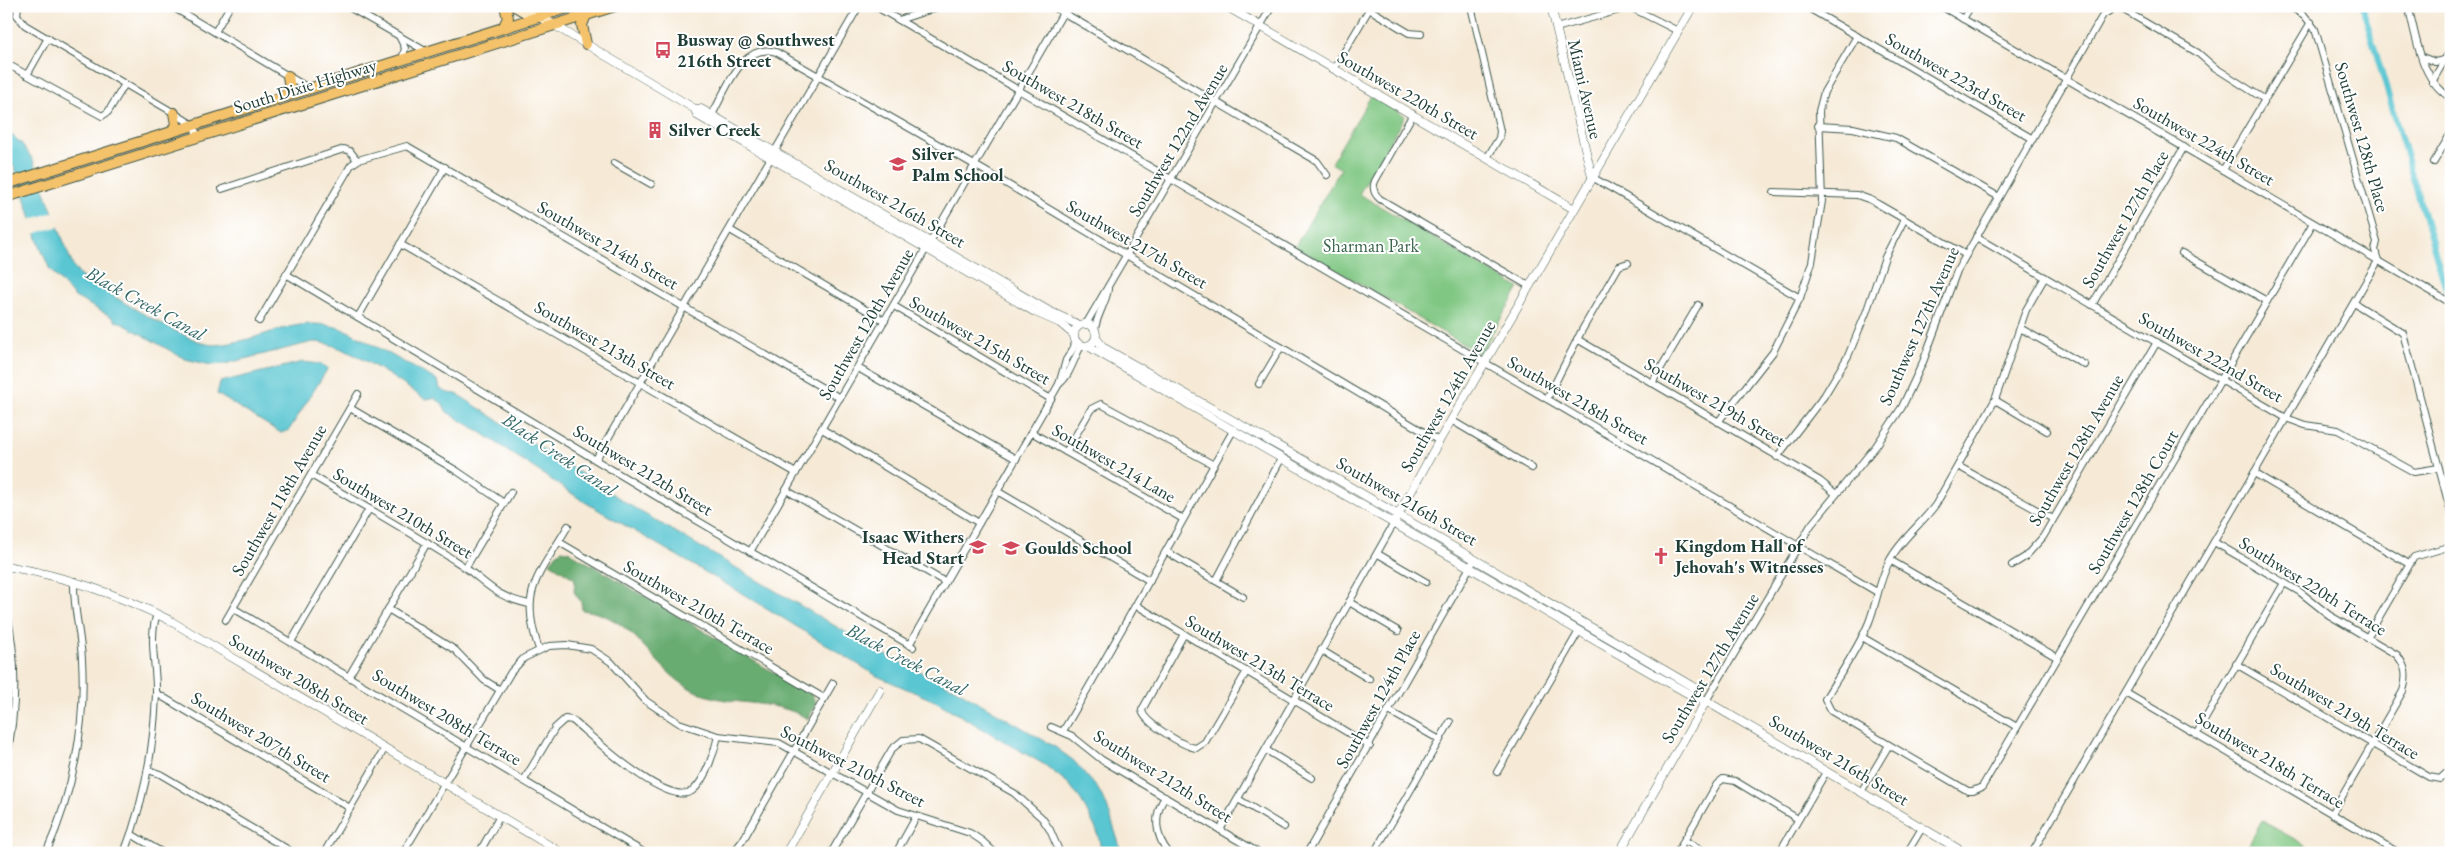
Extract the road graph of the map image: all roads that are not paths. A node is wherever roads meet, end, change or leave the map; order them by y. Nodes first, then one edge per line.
1 (18, 6) edge
2 (171, 6) edge
3 (230, 6) edge
4 (347, 6) edge
5 (505, 6) edge
6 (514, 6) edge
7 (528, 6) edge
8 (573, 6) edge
9 (614, 6) edge
10 (859, 6) edge
11 (875, 6) edge
12 (941, 6) edge
13 (1052, 6) edge
14 (1226, 6) edge
15 (1272, 6) edge
16 (1471, 6) edge
17 (1551, 6) edge
18 (1693, 6) edge
19 (1941, 6) edge
20 (1971, 6) edge
21 (2108, 6) edge
22 (2289, 6) edge
23 (2408, 6) edge
24 (1630, 7) edge
25 (1370, 8) edge
26 (1065, 9) edge
27 (1812, 10) dead end
28 (589, 11) edge
29 (2103, 15) junction
30 (540, 17) junction
31 (1964, 19) junction
32 (899, 20) junction
33 (2311, 22) junction
34 (554, 25) junction
35 (1261, 26) junction
36 (503, 28) junction
37 (1556, 28) junction
38 (1678, 31) junction
39 (215, 32) junction
40 (1421, 34) dead end
41 (397, 35) junction
42 (1857, 36) junction
43 (48, 38) junction
44 (586, 44) junction
45 (2451, 49) edge
46 (426, 52) junction
47 (2422, 57) junction
48 (402, 60) junction
49 (2444, 60) junction
50 (432, 63) junction
51 (7, 64) edge
52 (1334, 69) junction
53 (27, 75) junction
54 (288, 76) junction
55 (818, 77) junction
56 (2068, 79) junction
57 (2432, 82) junction
58 (125, 84) junction
59 (310, 88) junction
60 (1019, 89) junction
61 (285, 96) junction
62 (2451, 98) edge
63 (2264, 99) junction
64 (314, 100) junction
65 (1218, 102) junction
66 (695, 109) junction
67 (174, 113) junction
68 (1413, 114) junction
69 (712, 115) junction
70 (193, 125) junction
71 (1818, 126) junction
72 (172, 132) junction
73 (2451, 133) edge
74 (198, 137) junction
75 (2033, 139) junction
76 (2184, 147) junction
77 (774, 155) junction
78 (1487, 158) junction
79 (357, 160) junction
80 (2434, 162) dead end
81 (614, 163) dead end
82 (974, 166) junction
83 (446, 168) junction
84 (2223, 170) junction
85 (1326, 175) dead end
86 (1592, 177) junction
87 (1172, 179) junction
88 (8, 183) edge
89 (651, 184) dead end
90 (222, 189) dead end
91 (1774, 192) dead end
92 (1823, 194) junction
93 (10, 196) edge
94 (1999, 197) junction
95 (1574, 209) junction
96 (1904, 220) junction
97 (2313, 223) junction
98 (730, 230) junction
99 (1976, 237) junction
100 (400, 244) junction
101 (929, 245) junction
102 (2182, 253) dead end
103 (1966, 255) junction
104 (1127, 256) junction
105 (2378, 261) junction
106 (1628, 263) dead end
107 (286, 274) junction
108 (2045, 277) junction
109 (1529, 286) junction
110 (1108, 288) junction
111 (1800, 298) junction
112 (2267, 301) junction
113 (2354, 303) junction
114 (2451, 303) edge
115 (1698, 305) dead end
116 (2092, 305) junction
117 (894, 306) junction
118 (685, 307) junction
119 (358, 317) junction
120 (259, 321) dead end
121 (885, 321) junction
122 (1083, 324) junction
123 (2020, 328) junction
124 (1095, 334) junction
125 (1577, 339) junction
126 (1079, 342) junction
127 (2157, 342) junction
128 (1281, 346) junction
129 (1485, 362) junction
130 (2085, 365) dead end
131 (858, 368) junction
132 (2222, 380) junction
133 (640, 383) junction
134 (1652, 383) junction
135 (1259, 384) dead end
136 (358, 394) dead end
137 (840, 398) junction
138 (1051, 399) junction
139 (1547, 399) junction
140 (1995, 400) junction
141 (350, 408) junction
142 (2286, 418) junction
143 (1451, 420) junction
144 (1718, 422) junction
145 (822, 429) junction
146 (1234, 430) junction
147 (2047, 431) dead end
148 (1031, 432) junction
149 (1439, 441) junction
150 (1066, 452) junction
151 (1777, 457) junction
152 (1282, 458) junction
153 (596, 459) junction
154 (1016, 459) junction
155 (1305, 461) junction
156 (1214, 465) junction
157 (1958, 466) junction
158 (1532, 468) dead end
159 (2439, 468) junction
160 (796, 473) junction
161 (2254, 473) junction
162 (312, 475) junction
163 (786, 490) junction
164 (997, 491) junction
165 (511, 492) dead end
166 (1836, 494) junction
167 (504, 503) junction
168 (369, 509) junction
169 (2451, 513) edge
170 (1183, 519) junction
171 (1396, 519) junction
172 (2053, 519) junction
173 (979, 523) junction
174 (568, 526) dead end
175 (559, 542) junction
176 (2214, 542) junction
177 (427, 543) junction
178 (1799, 546) junction
179 (2451, 546) edge
180 (750, 552) junction
181 (1167, 552) junction
182 (1378, 554) junction
183 (1474, 560) junction
184 (1890, 560) junction
185 (2409, 564) junction
186 (2012, 565) dead end
187 (6, 566) edge
188 (1470, 567) junction
189 (466, 568) junction
190 (74, 581) junction
191 (1150, 581) junction
192 (1216, 581) junction
193 (945, 582) junction
194 (1426, 582) dead end
195 (2284, 583) junction
196 (1877, 592) junction
197 (1243, 597) dead end
198 (1349, 602) junction
199 (529, 604) junction
200 (1136, 605) junction
201 (6, 608) edge
202 (233, 608) junction
203 (388, 609) junction
204 (157, 614) junction
205 (226, 620) dead end
206 (1398, 631) dead end
207 (1579, 631) junction
208 (1184, 634) junction
209 (1862, 636) junction
210 (2367, 638) junction
211 (291, 642) junction
212 (539, 649) junction
213 (1321, 650) junction
214 (2058, 658) junction
215 (2236, 664) junction
216 (1247, 671) junction
217 (349, 676) junction
218 (1369, 679) dead end
219 (833, 683) dead end
220 (500, 690) junction
221 (880, 690) dead end
222 (156, 693) junction
223 (2126, 693) junction
224 (1698, 696) junction
225 (824, 698) junction
226 (1294, 701) junction
227 (1706, 701) junction
228 (1390, 711) junction
229 (1450, 722) dead end
230 (1052, 727) dead end
231 (2017, 728) junction
232 (1063, 731) junction
233 (2197, 733) junction
234 (718, 736) junction
235 (1440, 740) junction
236 (2372, 744) junction
237 (1889, 745) junction
238 (466, 746) junction
239 (1370, 746) junction
240 (385, 748) junction
241 (794, 750) junction
242 (1266, 750) junction
243 (6, 760) edge
244 (2451, 769) edge
245 (148, 770) junction
246 (1497, 772) dead end
247 (1826, 772) junction
248 (832, 773) junction
249 (1312, 778) dead end
250 (524, 780) junction
251 (444, 783) junction
252 (866, 792) junction
253 (1861, 792) junction
254 (1165, 797) junction
255 (1238, 799) junction
256 (350, 808) junction
257 (2332, 814) junction
258 (500, 816) junction
259 (916, 817) junction
260 (1798, 819) junction
261 (1284, 826) dead end
262 (1922, 828) junction
263 (1220, 830) junction
264 (131, 834) junction
265 (1684, 840) junction
266 (557, 852) edge
267 (46, 853) edge
268 (124, 853) edge
269 (163, 853) edge
270 (294, 853) edge
271 (324, 853) edge
272 (403, 853) edge
273 (479, 853) edge
274 (646, 853) edge
275 (733, 853) edge
276 (786, 853) edge
277 (831, 853) edge
278 (896, 853) edge
279 (995, 853) edge
280 (1060, 853) edge
281 (1169, 853) edge
282 (1259, 853) edge
283 (1307, 853) edge
284 (1374, 853) edge
285 (1619, 853) edge
286 (1677, 853) edge
287 (1706, 853) edge
288 (1778, 853) edge
289 (1907, 853) edge
290 (1964, 853) edge
291 (2032, 853) edge
292 (2399, 853) edge

1 - 43 street
2 - 39 street
3 - 39 street
4 - 41 street
5 - 36 highway
6 - 30 main road, Southwest 216th Street
7 - 30 main road, Southwest 216th Street
8 - 30 highway, South Dixie Highway
9 - 28 highway, South Dixie Highway
10 - 55 street
11 - 32 street, Southwest 218th Street
12 - 32 street
13 - 26 street
14 - 35 street, Southwest 220th Street
15 - 35 street, Southwest 122nd Avenue
16 - 78 street
17 - 37 street, Miami Avenue
18 - 38 street, Southwest 124th Avenue
19 - 31 street, Southwest 224th Street
20 - 31 street
21 - 29 street, Southwest 127th Avenue
22 - 33 street
23 - 47 street
24 - 37 street
24 - 38 street
25 - 40 street
25 - 52 street
26 - 60 street, Southwest 120th Avenue
26 - 65 street
27 - 42 street, Southwest 223rd Street
28 - 34 highway, South Dixie Highway
28 - 44 highway
29 - 56 street, Southwest 127th Avenue
29 - 63 street
30 - 34 main road, Southwest 216th Street
30 - 36 highway, South Dixie Highway
30 - 50 highway
31 - 56 street, Southwest 224th Street
32 - 60 street, Southwest 218th Street
33 - 63 street
33 - 105 street, Southwest 128th Place
34 - 44 street, Southwest 216th Street
34 - 50 highway, South Dixie Highway
35 - 52 street, Southwest 220th Street
35 - 65 street, Southwest 122nd Avenue
36 - 46 highway, South Dixie Highway
37 - 86 street, Miami Avenue
38 - 86 street, Southwest 124th Avenue
39 - 54 street
41 - 46 street
41 - 48 street
42 - 71 street
42 - 75 street, Southwest 223rd Street
43 - 53 street
43 - 58 street
44 - 66 street, Southwest 216th Street
45 - 49 street
46 - 48 highway, South Dixie Highway
47 - 49 street
47 - 57 street
48 - 59 highway, South Dixie Highway
49 - 57 street
50 - 64 highway, South Dixie Highway
51 - 53 street
52 - 68 street, Southwest 220th Street
53 - 58 street
54 - 59 street
54 - 61 highway
55 - 69 street, Southwest 217th Street
55 - 77 street
55 - 82 street, Southwest 217th Street
56 - 75 street, Southwest 127th Avenue
56 - 76 street, Southwest 224th Street
57 - 62 street
58 - 67 street
59 - 61 highway, South Dixie Highway
59 - 64 highway
60 - 82 street, Southwest 120th Avenue
60 - 87 street, Southwest 218th Street
61 - 70 highway, South Dixie Highway
63 - 84 street
64 - 74 highway, South Dixie Highway
65 - 85 street
65 - 87 street, Southwest 122nd Avenue
66 - 69 street, Southwest 216th Street
66 - 77 street, Southwest 216th Street
67 - 70 street
67 - 72 highway
68 - 78 street, Southwest 220th Street
68 - 109 street
69 - 77 street, Southwest 216th Street
70 - 72 highway
70 - 74 street
71 - 92 street
71 - 94 street
72 - 88 highway
73 - 80 street
74 - 93 highway, South Dixie Highway
75 - 94 street, Southwest 127th Avenue
76 - 84 street, Southwest 224th Street
76 - 116 street, Southwest 127th Place
77 - 98 street
77 - 101 street, Southwest 216th Street
78 - 95 street, Southwest 220th Street
79 - 83 street, Southwest 214th Street
79 - 90 street
79 - 107 street
81 - 89 street
82 - 101 street, Southwest 120th Avenue
82 - 104 street, Southwest 217th Street
83 - 100 street
83 - 118 street, Southwest 214th Street
84 - 97 street, Southwest 224th Street
86 - 95 street, Southwest 124th Avenue
86 - 111 street
87 - 104 street, Southwest 122nd Avenue
87 - 129 street, Southwest 218th Street
91 - 92 street
92 - 96 street
92 - 111 street
94 - 99 street, Southwest 127th Avenue
95 - 109 street, Southwest 124th Avenue
96 - 103 street
96 - 151 street
97 - 105 street, Southwest 224th Street
97 - 112 street, Southwest 128th Court
98 - 118 street
98 - 121 street, Southwest 215th Street
99 - 103 street, Southwest 127th Avenue
99 - 108 street, Southwest 222nd Street
100 - 119 street
100 - 133 street, Southwest 213th Street
101 - 117 street, Southwest 120th Avenue
101 - 122 street, Southwest 216th Street
101 - 126 street, Southwest 216th Street
102 - 112 street
103 - 166 street, Southwest 127th Avenue
104 - 110 street, Southwest 122nd Avenue
104 - 128 street, Southwest 217th Street
105 - 113 street
105 - 114 street, Southwest 224th Street
106 - 125 street
107 - 119 street, Southwest 212th Street
107 - 120 street
108 - 116 street, Southwest 222nd Street
108 - 123 street
109 - 129 street, Southwest 124th Avenue
110 - 122 street, Southwest 122nd Avenue
110 - 124 street, Southwest 122nd Avenue
111 - 144 street
112 - 132 street, Southwest 128th Court
113 - 142 street
113 - 159 street
115 - 134 street
116 - 127 street, Southwest 222nd Street
117 - 121 street, Southwest 120th Avenue
117 - 138 street, Southwest 215th Street
118 - 133 street
118 - 137 street, Southwest 214th Street
119 - 153 street, Southwest 212th Street
121 - 131 street, Southwest 120th Avenue
122 - 124 street, Southwest 216th Street
122 - 126 street
123 - 130 street
123 - 140 street
124 - 126 street
124 - 155 street, Southwest 216th Street
125 - 134 street, Southwest 219th Street
125 - 139 street
126 - 138 street
126 - 146 street, Southwest 216th Street
127 - 132 street, Southwest 222nd Street
127 - 172 street, Southwest 128th Avenue
128 - 135 street
128 - 149 street, Southwest 217th Street
129 - 139 street, Southwest 218th Street
129 - 143 street, Southwest 124th Avenue
131 - 137 street, Southwest 120th Avenue
131 - 154 street
132 - 142 street, Southwest 222nd Street
132 - 214 street, Southwest 128th Court
133 - 153 street
133 - 160 street, Southwest 213th Street
134 - 144 street, Southwest 219th Street
136 - 141 street, Southwest 118th Avenue
137 - 145 street, Southwest 120th Avenue
138 - 148 street
139 - 178 street, Southwest 218th Street
140 - 147 street
140 - 157 street
141 - 162 street, Southwest 118th Avenue
141 - 167 street
142 - 159 street, Southwest 222nd Street
142 - 161 street
143 - 149 street, Southwest 124th Avenue
143 - 158 street
144 - 151 street, Southwest 219th Street
145 - 160 street, Southwest 120th Avenue
145 - 173 street
146 - 152 street, Southwest 216th Street
146 - 155 street
146 - 156 street
148 - 150 street, Southwest 214 Lane
148 - 154 street
149 - 171 street, Southwest 124th Avenue
150 - 156 street
150 - 170 street, Southwest 214 Lane
151 - 166 street, Southwest 219th Street
152 - 171 street, Southwest 216th Street
152 - 192 street
153 - 180 street, Southwest 212th Street
154 - 164 street
155 - 171 street, Southwest 216th Street
156 - 170 street
157 - 172 street
157 - 184 street
159 - 169 street
160 - 163 street, Southwest 120th Avenue
161 - 176 street
161 - 185 street
162 - 168 street, Southwest 210th Street
162 - 202 street, Southwest 118th Avenue
163 - 180 street, Southwest 120th Avenue
163 - 193 street
164 - 173 street
164 - 191 street
165 - 167 street
166 - 178 street, Southwest 127th Avenue
167 - 189 street
168 - 177 street, Southwest 210th Street
168 - 211 street
170 - 181 street
171 - 182 street, Southwest 124th Avenue
171 - 183 street, Southwest 216th Street
171 - 188 street, Southwest 216th Street
172 - 186 street, Southwest 128th Avenue
173 - 193 street
174 - 175 street
175 - 199 street
175 - 225 street, Southwest 210th Terrace
176 - 195 street, Southwest 220th Terrace
176 - 223 street
177 - 189 street, Southwest 210th Street
177 - 203 street
178 - 196 street, Southwest 218th Street
178 - 227 street, Southwest 127th Avenue
179 - 185 street
180 - 193 street, Southwest 212th Street
181 - 191 street
181 - 192 street
182 - 194 street
182 - 198 street, Southwest 124th Avenue
183 - 188 street, Southwest 124th Place
183 - 224 street, Southwest 216th Street
184 - 196 street
184 - 214 street
185 - 210 street
187 - 190 street, Southwest 208th Street
188 - 207 street, Southwest 216th Street
188 - 228 street, Southwest 124th Place
189 - 199 street, Southwest 210th Street
190 - 204 street, Southwest 208th Street
190 - 267 street
191 - 200 street
192 - 197 street
195 - 210 street, Southwest 220th Terrace
195 - 215 street
196 - 209 street
198 - 206 street
198 - 213 street, Southwest 124th Avenue
199 - 212 street
200 - 208 street, Southwest 213th Terrace
200 - 232 street
201 - 243 street
202 - 205 street, Southwest 118th Avenue
202 - 211 street, Southwest 208th Terrace
203 - 217 street
203 - 220 street
204 - 222 street
204 - 240 street, Southwest 208th Street
207 - 224 street, Southwest 216th Street
207 - 246 street
208 - 216 street, Southwest 213th Terrace
208 - 216 street
209 - 231 street
209 - 237 street
210 - 236 street, Southwest 220th Terrace
211 - 217 street, Southwest 208th Terrace
212 - 220 street
212 - 234 street, Southwest 210th Street
213 - 218 street
213 - 226 street, Southwest 124th Avenue
214 - 231 street, Southwest 128th Court
215 - 233 street
215 - 236 street, Southwest 219th Terrace
216 - 226 street, Southwest 213th Terrace
217 - 238 street, Southwest 208th Terrace
219 - 225 street
220 - 238 street
221 - 248 street
222 - 245 street
222 - 256 street, Southwest 207th Street
223 - 233 street, Southwest 218th Terrace
223 - 291 street
224 - 227 street, Southwest 216th Street
225 - 241 street
226 - 239 street, Southwest 213th Terrace
226 - 242 street, Southwest 124th Avenue
227 - 247 street, Southwest 216th Street
227 - 285 street, Southwest 127th Avenue
228 - 235 street
228 - 239 street, Southwest 124th Place
229 - 235 street
230 - 232 street, Southwest 212th Street
231 - 237 street, Southwest 128th Court
232 - 254 street, Southwest 212th Street
233 - 257 street, Southwest 218th Terrace
234 - 241 street, Southwest 210th Street
234 - 250 street
235 - 284 street
236 - 244 street, Southwest 219th Terrace
236 - 257 street
237 - 253 street
238 - 250 street, Southwest 208th Terrace
238 - 251 street
239 - 283 street, Southwest 124th Place
240 - 251 street, Southwest 208th Street
240 - 256 street
241 - 248 street, Southwest 210th Street
241 - 275 street
242 - 249 street
242 - 255 street, Southwest 124th Avenue
245 - 264 street
245 - 270 street
247 - 253 street, Southwest 216th Street
247 - 260 street
248 - 252 street, Southwest 210th Street
248 - 276 street
250 - 274 street, Southwest 208th Terrace
251 - 258 street, Southwest 208th Street
251 - 272 street
252 - 259 street, Southwest 210th Street
252 - 277 street
252 - 280 street
253 - 262 street, Southwest 216th Street
254 - 263 street, Southwest 212th Street
254 - 281 street
255 - 261 street
255 - 263 street, Southwest 124th Avenue
256 - 271 street
257 - 292 street, Southwest 218th Terrace
258 - 266 street, Southwest 208th Street
258 - 273 street
259 - 278 street
259 - 279 street, Southwest 210th Street
260 - 265 street
260 - 288 street
262 - 289 street
262 - 290 street, Southwest 216th Street
263 - 282 street, Southwest 212th Street
264 - 268 street
264 - 269 street
265 - 286 street
265 - 287 street

